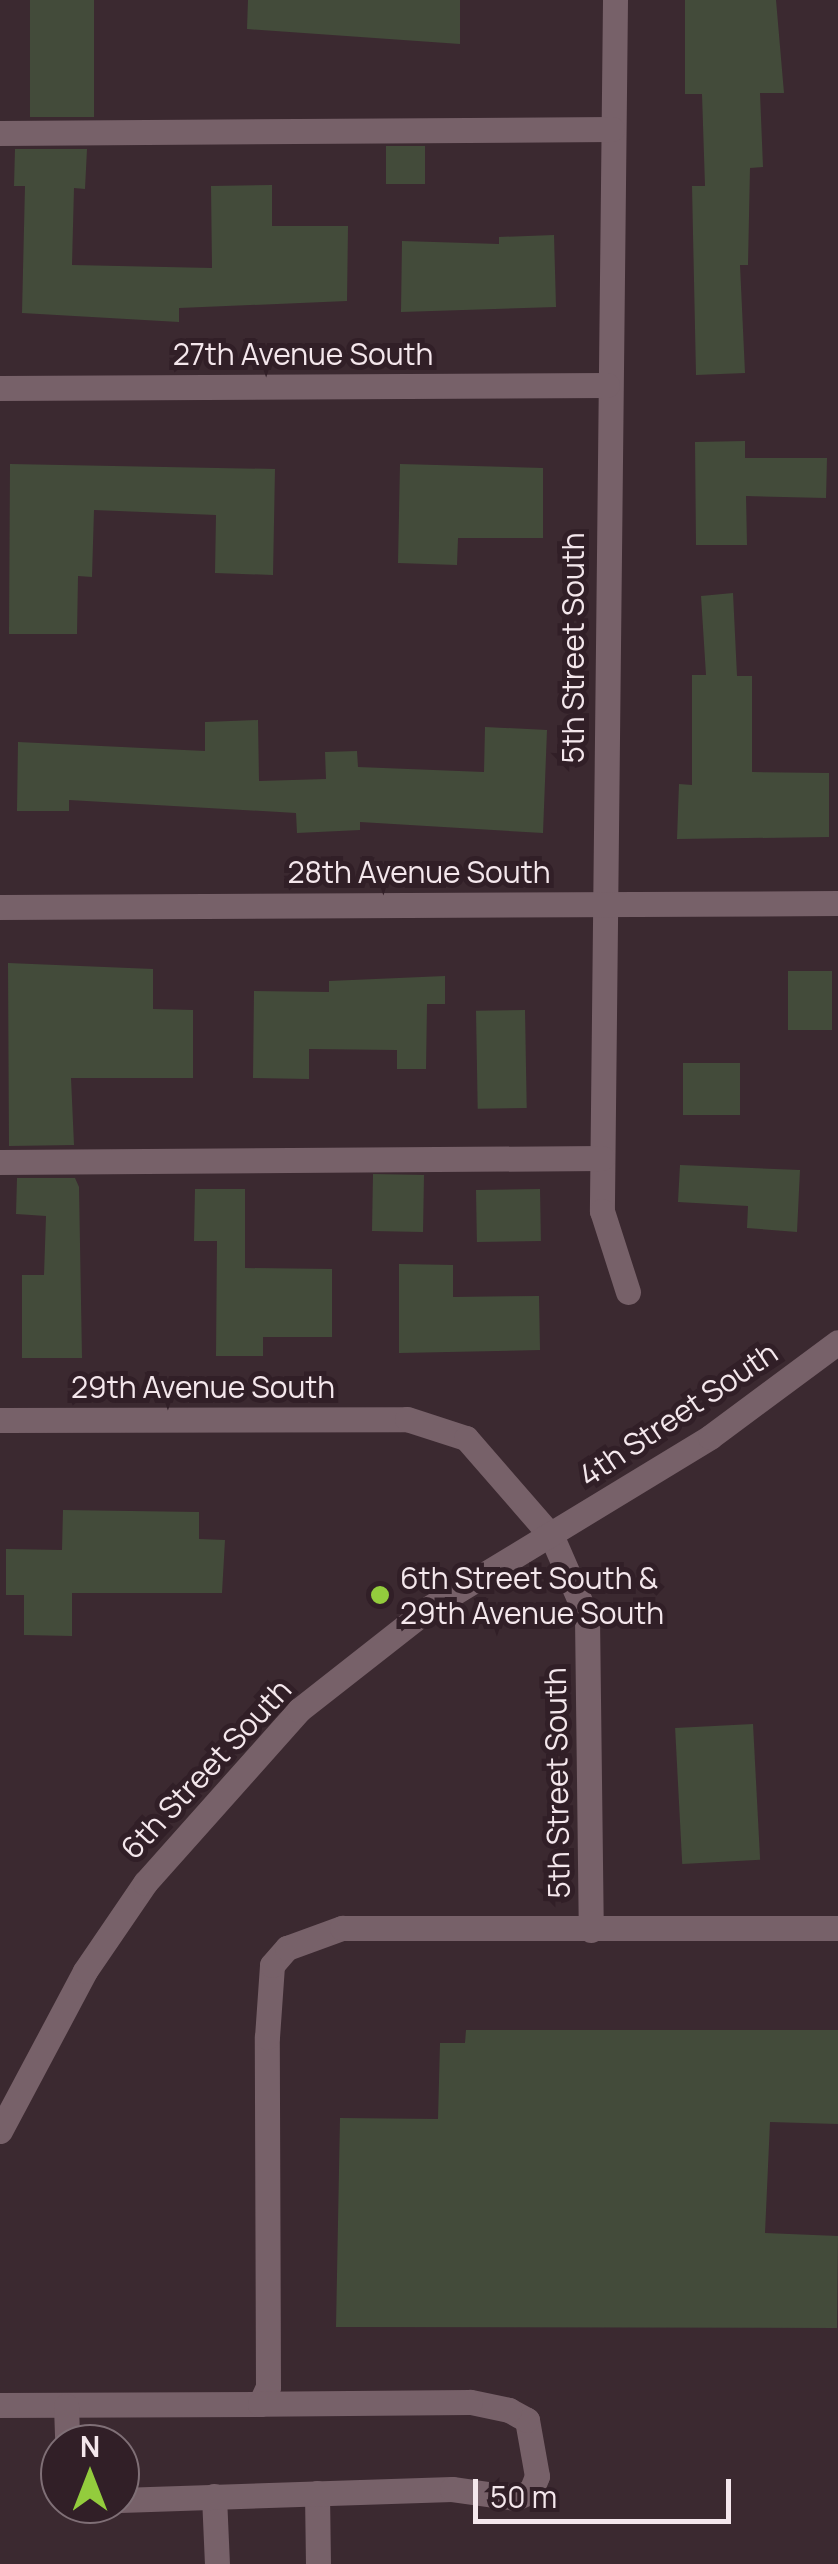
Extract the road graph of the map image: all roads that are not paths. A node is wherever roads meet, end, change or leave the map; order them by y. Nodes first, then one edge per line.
1 (615, 0) edge
2 (612, 129) junction
3 (0, 133) edge
4 (607, 386) junction
5 (0, 388) edge
6 (604, 903) junction
7 (838, 903) edge
8 (0, 907) edge
9 (602, 1158) junction
10 (0, 1162) edge
11 (628, 1292) dead end
12 (838, 1342) edge
13 (0, 1420) edge
14 (407, 1420) joint
15 (552, 1537) junction
16 (838, 1928) edge
17 (591, 1930) junction
18 (10, 2075) edge
19 (0, 2132) edge
20 (260, 2404) junction
21 (0, 2405) edge
22 (66, 2406) junction
23 (66, 2424) edge
24 (317, 2493) junction
25 (214, 2496) junction
26 (140, 2499) edge
27 (217, 2564) edge
28 (318, 2564) edge

1 - 2 street, 5th Street South
2 - 3 street
2 - 4 street, 5th Street South
4 - 5 street, 27th Avenue South
4 - 6 street, 5th Street South
6 - 7 street, 28th Avenue South
6 - 8 street, 28th Avenue South
6 - 9 street, 5th Street South
9 - 10 street
9 - 11 street, 5th Street South
12 - 15 street, 4th Street South
13 - 14 street, 29th Avenue South
14 - 15 street, 5th Street South
15 - 17 street, 5th Street South
15 - 18 street, 6th Street South
16 - 17 street
17 - 20 street
18 - 19 street, 6th Street South
20 - 22 street
20 - 24 street
21 - 22 street
22 - 23 street
24 - 25 street
24 - 28 street
25 - 26 street
25 - 27 street

